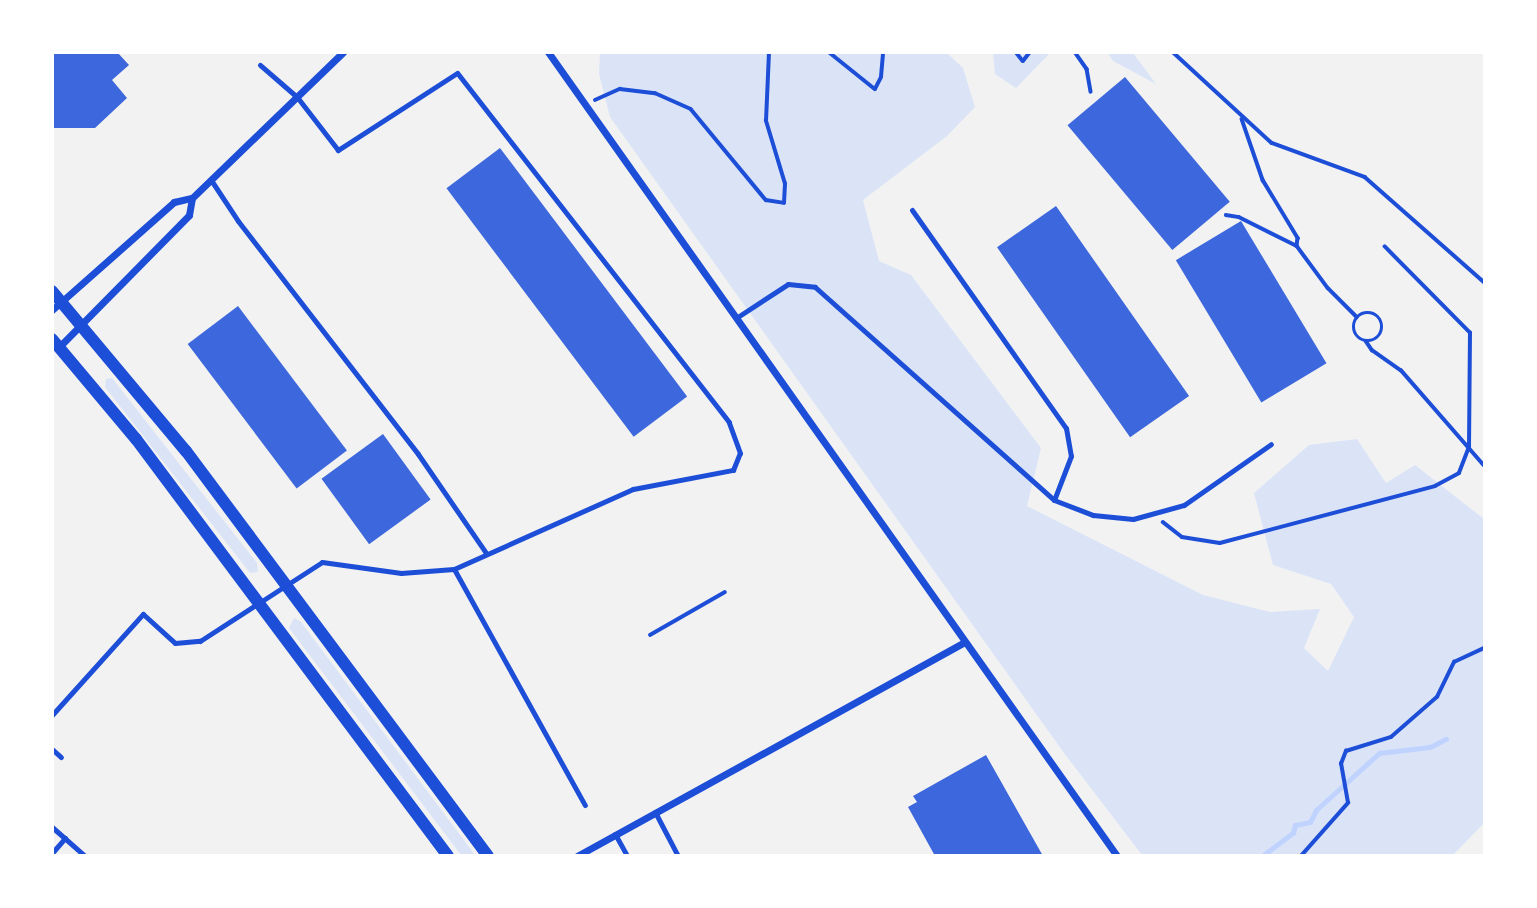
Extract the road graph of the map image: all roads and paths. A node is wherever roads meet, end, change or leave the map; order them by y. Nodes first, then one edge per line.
1 (343, 52) edge
2 (548, 52) edge
3 (769, 52) edge
4 (829, 52) edge
5 (883, 52) edge
6 (1016, 52) edge
7 (1030, 52) edge
8 (1075, 52) edge
9 (1172, 52) edge
10 (260, 65) dead end
11 (1091, 92) dead end
12 (297, 97) junction
13 (583, 105) junction
14 (1242, 117) junction
15 (211, 180) junction
16 (192, 198) junction
17 (912, 209) dead end
18 (1226, 215) dead end
19 (1297, 246) junction
20 (1385, 247) dead end
21 (1485, 282) edge
22 (52, 291) edge
23 (57, 306) edge
24 (1357, 317) junction
25 (736, 318) junction
26 (83, 327) junction
27 (1366, 341) junction
28 (55, 347) edge
29 (1270, 444) dead end
30 (1469, 447) junction
31 (1485, 466) edge
32 (1054, 500) junction
33 (1156, 515) junction
34 (486, 553) junction
35 (454, 569) junction
36 (288, 587) junction
37 (725, 592) dead end
38 (261, 605) junction
39 (650, 635) dead end
40 (964, 642) junction
41 (1485, 648) edge
42 (52, 715) edge
43 (52, 749) edge
44 (61, 757) dead end
45 (585, 805) dead end
46 (655, 812) junction
47 (52, 827) edge
48 (615, 834) junction
49 (65, 838) junction
50 (52, 853) edge
51 (85, 856) edge
52 (448, 856) edge
53 (488, 856) edge
54 (577, 856) edge
55 (627, 856) edge
56 (678, 856) edge
57 (1117, 856) edge
58 (1301, 856) edge

1 - 12 street
2 - 13 street
3 - 13 path
4 - 5 path
6 - 7 path
8 - 11 path
9 - 14 path
10 - 12 lane
12 - 15 street
12 - 34 lane
13 - 25 street
14 - 19 path
14 - 21 path
15 - 16 street
15 - 34 lane
16 - 23 street
16 - 26 street
17 - 32 lane
18 - 19 path
19 - 24 path
20 - 30 path
22 - 23 street
23 - 26 street
24 - 27 path
24 - 27 path
25 - 32 lane
25 - 40 street
26 - 28 street
26 - 36 street
27 - 30 path
28 - 38 street
29 - 33 lane
30 - 31 path
30 - 33 path
32 - 33 lane
34 - 35 lane
35 - 36 lane
35 - 45 lane
36 - 38 lane
36 - 53 street
37 - 39 path
38 - 42 lane
38 - 52 street
40 - 46 street
40 - 57 street
41 - 58 path
43 - 44 lane
46 - 48 street
46 - 56 lane
47 - 49 lane
48 - 54 street
48 - 55 lane
49 - 50 lane
49 - 51 lane

